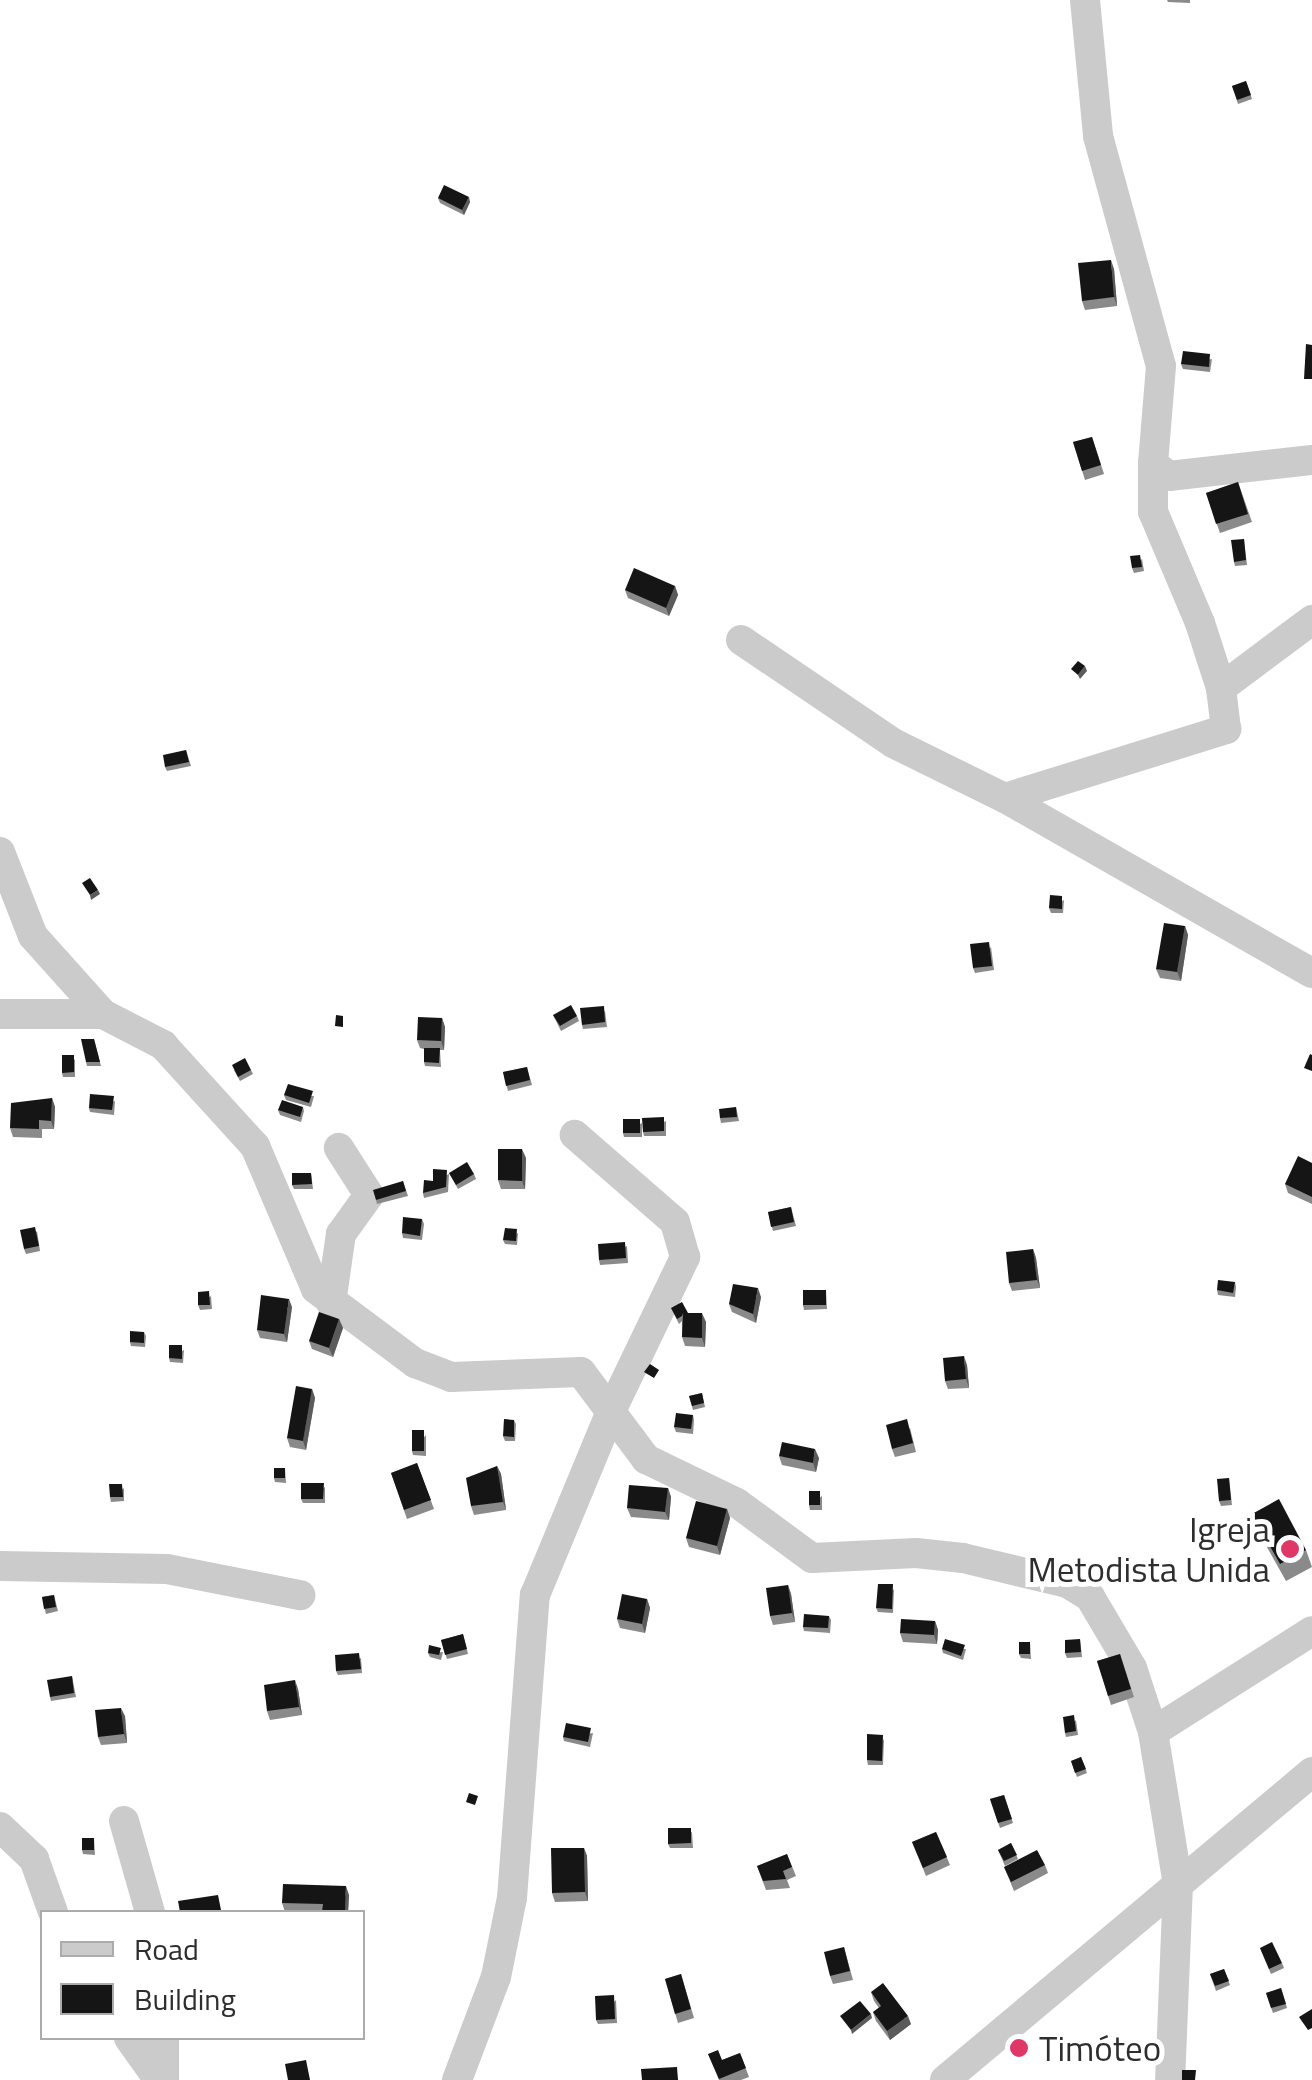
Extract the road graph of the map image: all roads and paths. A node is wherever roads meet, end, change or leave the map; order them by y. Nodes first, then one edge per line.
1 (1085, 0) edge
2 (1312, 460) edge
3 (1153, 464) junction
4 (1312, 620) edge
5 (741, 640) dead end
6 (1221, 688) junction
7 (1005, 798) junction
8 (0, 852) edge
9 (1312, 973) edge
10 (0, 1014) edge
11 (103, 1014) junction
12 (575, 1135) dead end
13 (340, 1148) dead end
14 (331, 1303) junction
15 (612, 1409) junction
16 (0, 1566) edge
17 (300, 1595) dead end
18 (1312, 1630) edge
19 (1153, 1732) junction
20 (1312, 1772) edge
21 (124, 1820) dead end
22 (0, 1827) edge
23 (1178, 1884) junction
24 (52, 1910) edge
25 (149, 1910) edge
26 (131, 2040) edge
27 (164, 2040) edge
28 (162, 2080) edge
29 (457, 2080) edge
30 (944, 2080) edge
31 (1170, 2080) edge

1 - 3 street
2 - 3 street
3 - 6 street
4 - 6 street
5 - 7 street
6 - 7 street
7 - 9 street
8 - 11 street
10 - 11 street
11 - 14 street
12 - 15 street
13 - 14 street
14 - 15 street
15 - 19 street
15 - 29 street
16 - 17 street
18 - 19 street
19 - 23 street
20 - 23 street
21 - 25 street
22 - 24 street
23 - 30 street
23 - 31 street
26 - 28 street
27 - 28 street

